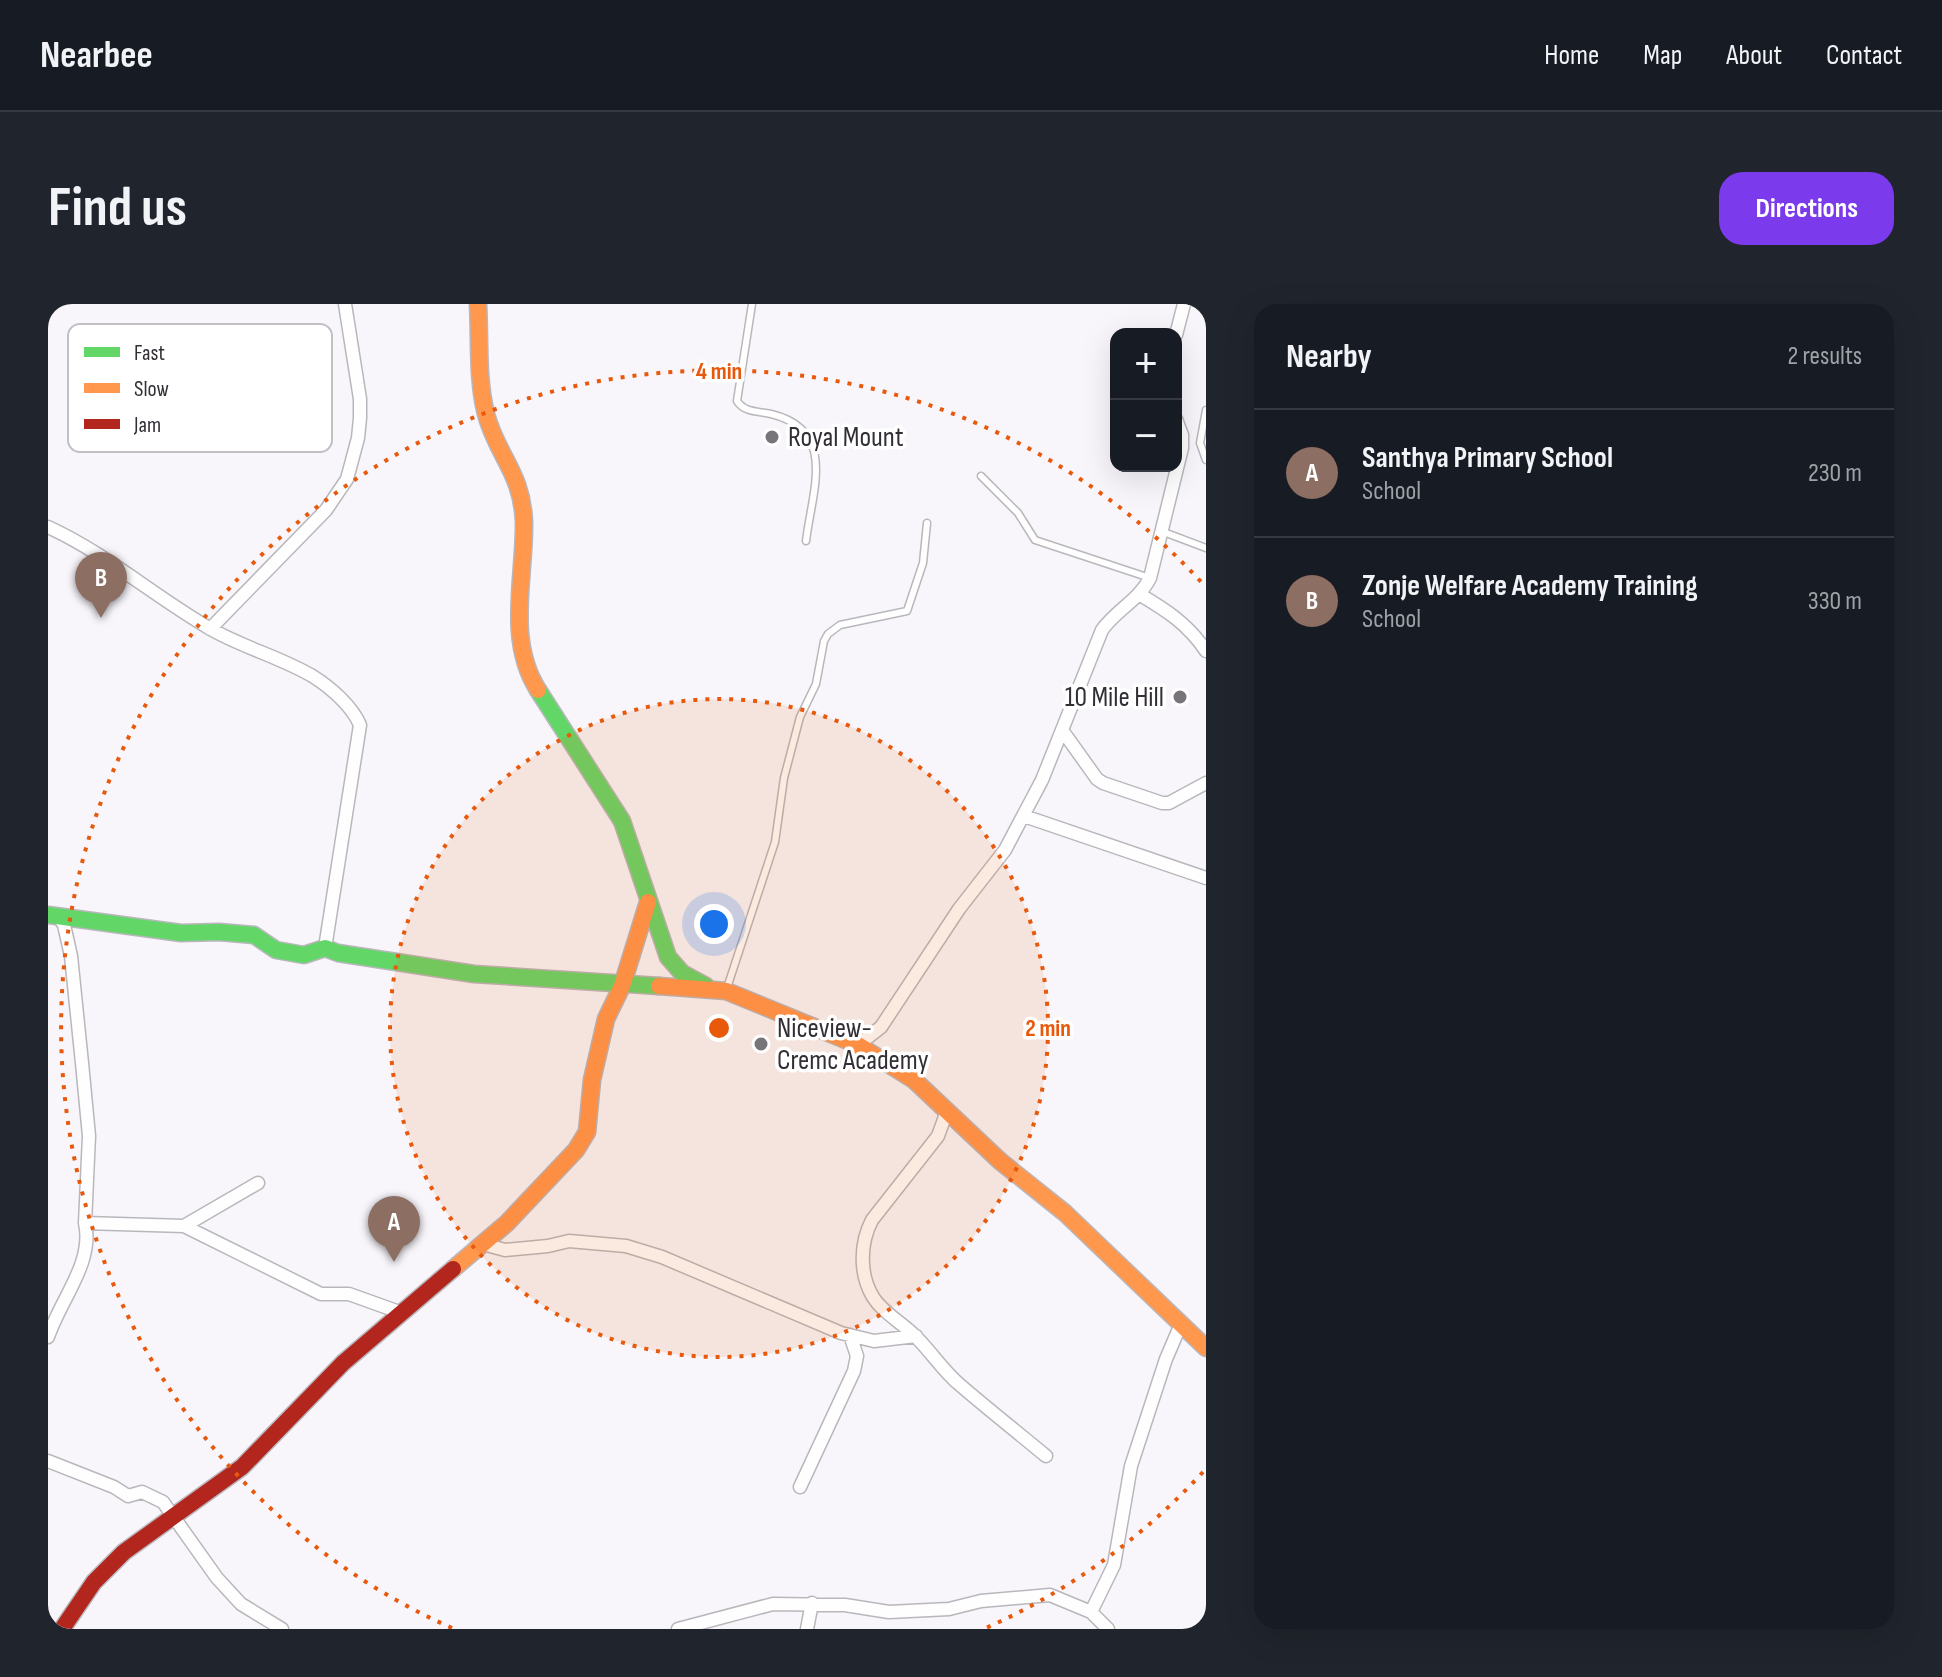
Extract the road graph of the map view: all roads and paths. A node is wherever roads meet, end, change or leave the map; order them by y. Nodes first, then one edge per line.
1 (345, 304) edge
2 (478, 304) edge
3 (752, 304) edge
4 (1184, 304) edge
5 (1178, 328) edge
6 (1206, 410) edge
7 (1206, 460) edge
8 (1176, 472) edge
9 (981, 476) dead end
10 (927, 523) dead end
11 (48, 527) edge
12 (1161, 531) junction
13 (806, 541) dead end
14 (1206, 548) edge
15 (1150, 578) junction
16 (1139, 594) junction
17 (210, 629) junction
18 (1206, 651) edge
19 (1062, 730) junction
20 (1206, 783) edge
21 (1024, 816) junction
22 (1206, 878) edge
23 (648, 902) junction
24 (53, 916) edge
25 (325, 948) junction
26 (622, 986) junction
27 (718, 990) junction
28 (858, 1045) junction
29 (947, 1111) junction
30 (258, 1183) dead end
31 (85, 1223) junction
32 (184, 1226) junction
33 (483, 1244) junction
34 (402, 1313) junction
35 (1181, 1324) junction
36 (850, 1335) junction
37 (916, 1336) junction
38 (48, 1337) edge
39 (1206, 1348) edge
40 (1046, 1456) dead end
41 (48, 1461) edge
42 (800, 1487) dead end
43 (171, 1516) junction
44 (812, 1603) junction
45 (1091, 1612) junction
46 (62, 1629) edge
47 (282, 1629) edge
48 (678, 1629) edge
49 (807, 1629) edge
50 (1108, 1629) edge

1 - 17 street
2 - 23 street
3 - 13 lane
4 - 5 street
6 - 7 lane
8 - 12 street
9 - 15 lane
10 - 27 lane
11 - 17 street
12 - 14 lane
12 - 15 street
15 - 16 street
16 - 18 street
16 - 19 street
17 - 25 street
19 - 20 street
19 - 21 street
21 - 22 street
21 - 28 street
23 - 26 street
23 - 27 street
24 - 25 street
24 - 31 street
25 - 26 street
26 - 27 street
26 - 33 street
27 - 28 street
28 - 29 street
29 - 35 street
29 - 37 street
30 - 32 street
31 - 32 street
31 - 38 street
32 - 34 street
33 - 34 street
33 - 36 street
34 - 43 street
35 - 39 street
35 - 45 street
36 - 37 street
36 - 42 street
37 - 40 street
41 - 43 street
43 - 46 street
43 - 47 street
44 - 45 street
44 - 48 street
44 - 49 street
45 - 50 street

